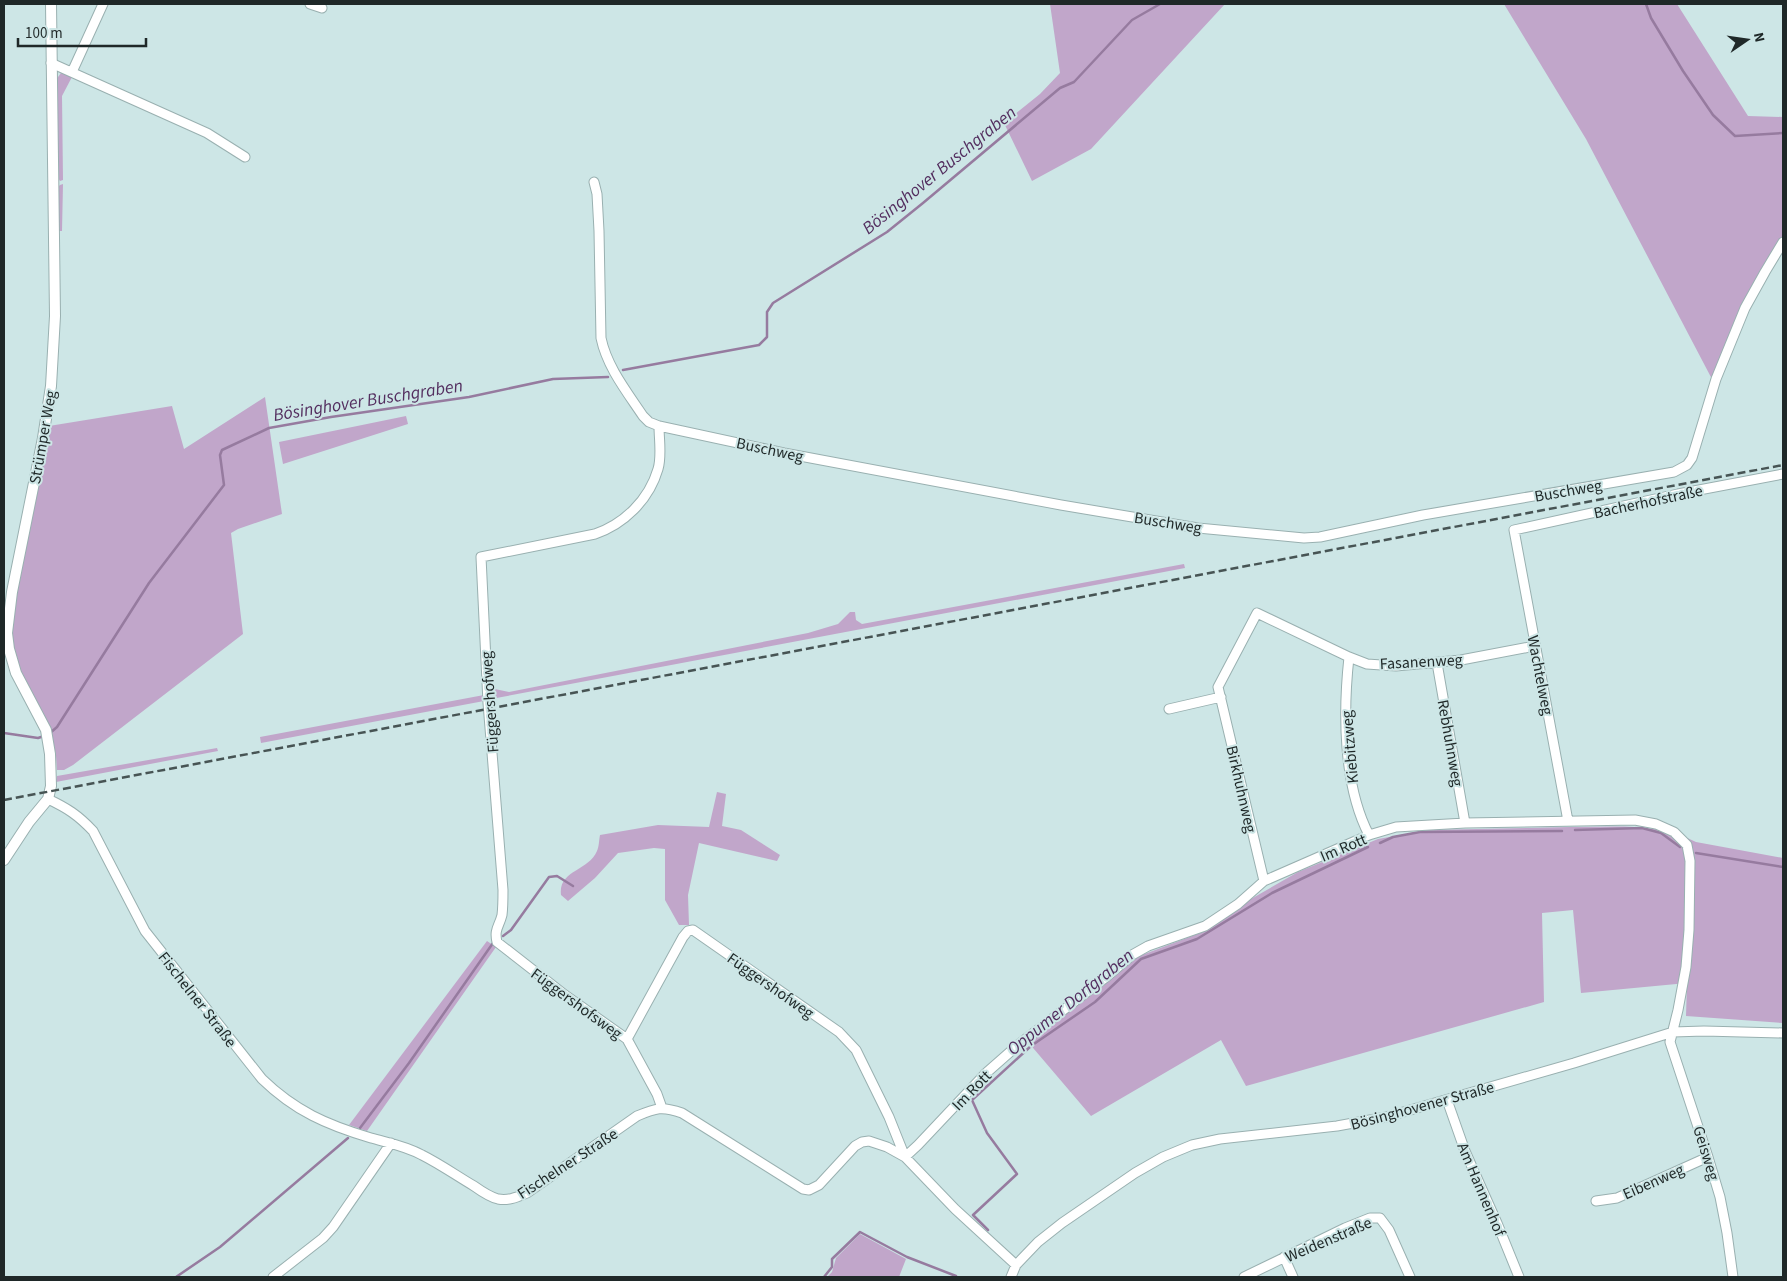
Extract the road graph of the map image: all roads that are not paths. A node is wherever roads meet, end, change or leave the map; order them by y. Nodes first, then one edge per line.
1 (51, 4) edge
2 (102, 4) edge
3 (310, 4) edge
4 (322, 8) dead end
5 (52, 63) junction
6 (72, 72) junction
7 (245, 157) dead end
8 (594, 182) dead end
9 (1783, 242) edge
10 (659, 426) junction
11 (1783, 474) edge
12 (1514, 530) joint
13 (1257, 613) joint
14 (1535, 646) junction
15 (1349, 657) junction
16 (1437, 662) junction
17 (1221, 696) junction
18 (1169, 709) dead end
19 (48, 799) junction
20 (1568, 821) junction
21 (1465, 823) junction
22 (1369, 835) junction
23 (4, 860) edge
24 (1264, 882) junction
25 (495, 934) joint
26 (1673, 1032) junction
27 (1783, 1033) edge
28 (627, 1039) junction
29 (1447, 1100) junction
30 (662, 1108) junction
31 (391, 1143) junction
32 (905, 1157) junction
33 (1708, 1157) junction
34 (1596, 1201) dead end
35 (1284, 1257) junction
36 (1016, 1265) junction
37 (273, 1277) edge
38 (1011, 1277) edge
39 (1244, 1277) edge
40 (1293, 1277) edge
41 (1410, 1277) edge
42 (1520, 1277) edge
43 (1733, 1277) edge

1 - 5 street, Strümper Weg
2 - 6 street
3 - 4 street
5 - 6 street
5 - 19 street, Strümper Weg
6 - 7 street
8 - 10 street
9 - 10 street, Buschweg
10 - 25 street, Függershofweg
11 - 12 street, Bacherhofstraße
12 - 14 street, Wachtelweg
13 - 15 street, Fasanenweg
13 - 17 street, Birkhuhnweg
14 - 16 street, Fasanenweg
14 - 20 street, Wachtelweg
15 - 16 street, Fasanenweg
15 - 22 street, Kiebitzweg
16 - 21 street, Rebhuhnweg
17 - 18 street
17 - 24 street, Birkhuhnweg
19 - 23 street
19 - 31 street, Fischelner Straße
20 - 21 street, Im Rott
20 - 26 street, Im Rott
21 - 22 street, Im Rott
22 - 24 street, Im Rott
24 - 32 street, Im Rott
25 - 28 street, Függershofsweg
26 - 27 street, Bösinghovener Straße
26 - 29 street, Bösinghovener Straße
26 - 33 street, Geisweg
28 - 30 street, Függershofsweg
28 - 32 street, Függershofweg
29 - 36 street, Bösinghovener Straße
29 - 42 street, Am Hannenhof
30 - 31 street, Fischelner Straße
30 - 32 street
31 - 37 street
32 - 36 street
33 - 34 street, Eibenweg
33 - 43 street, Geisweg
35 - 39 street, Weidenstraße
35 - 40 street
35 - 41 street, Weidenstraße
36 - 38 street, Bösinghovener Straße

